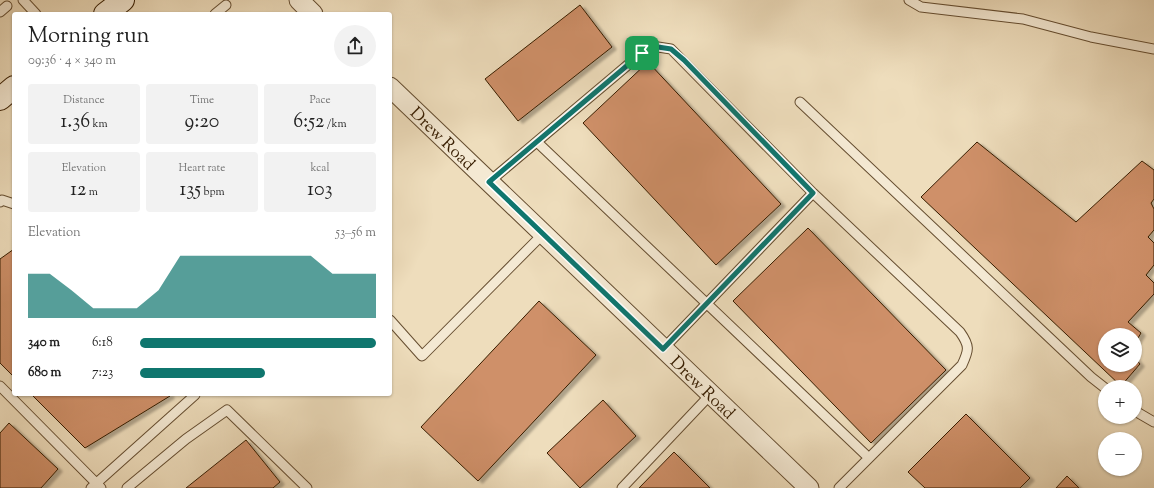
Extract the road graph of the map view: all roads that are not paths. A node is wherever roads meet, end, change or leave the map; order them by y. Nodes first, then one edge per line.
1 (23, 0) edge
2 (299, 0) edge
3 (909, 0) edge
4 (226, 5) dead end
5 (7, 6) dead end
6 (0, 12) edge
7 (34, 12) edge
8 (217, 12) edge
9 (311, 12) edge
10 (1154, 49) edge
11 (12, 89) edge
12 (392, 89) edge
13 (0, 99) edge
14 (800, 102) dead end
15 (537, 142) junction
16 (489, 182) junction
17 (813, 193) junction
18 (1, 200) edge
19 (12, 203) edge
20 (543, 234) junction
21 (706, 303) junction
22 (392, 322) edge
23 (663, 349) junction
24 (1098, 382) edge
25 (1, 389) edge
26 (711, 394) junction
27 (194, 396) edge
28 (1142, 415) edge
29 (1154, 422) edge
30 (869, 458) junction
31 (96, 486) edge
32 (127, 488) edge
33 (307, 488) edge
34 (622, 488) edge
35 (807, 488) edge
36 (839, 488) edge

1 - 7 lane
2 - 9 street
3 - 10 lane
4 - 8 lane
5 - 6 lane
11 - 13 main road
12 - 16 street, Drew Road
14 - 24 lane
15 - 16 lane
15 - 17 lane
15 - 21 lane
16 - 20 street, Drew Road
17 - 21 lane
17 - 30 lane
18 - 19 lane
20 - 22 lane
20 - 23 street, Drew Road
21 - 23 lane
21 - 30 lane
23 - 26 street, Drew Road
25 - 31 lane
26 - 34 lane
26 - 35 street, Drew Road
27 - 31 lane
28 - 29 lane
30 - 36 lane
32 - 33 lane

